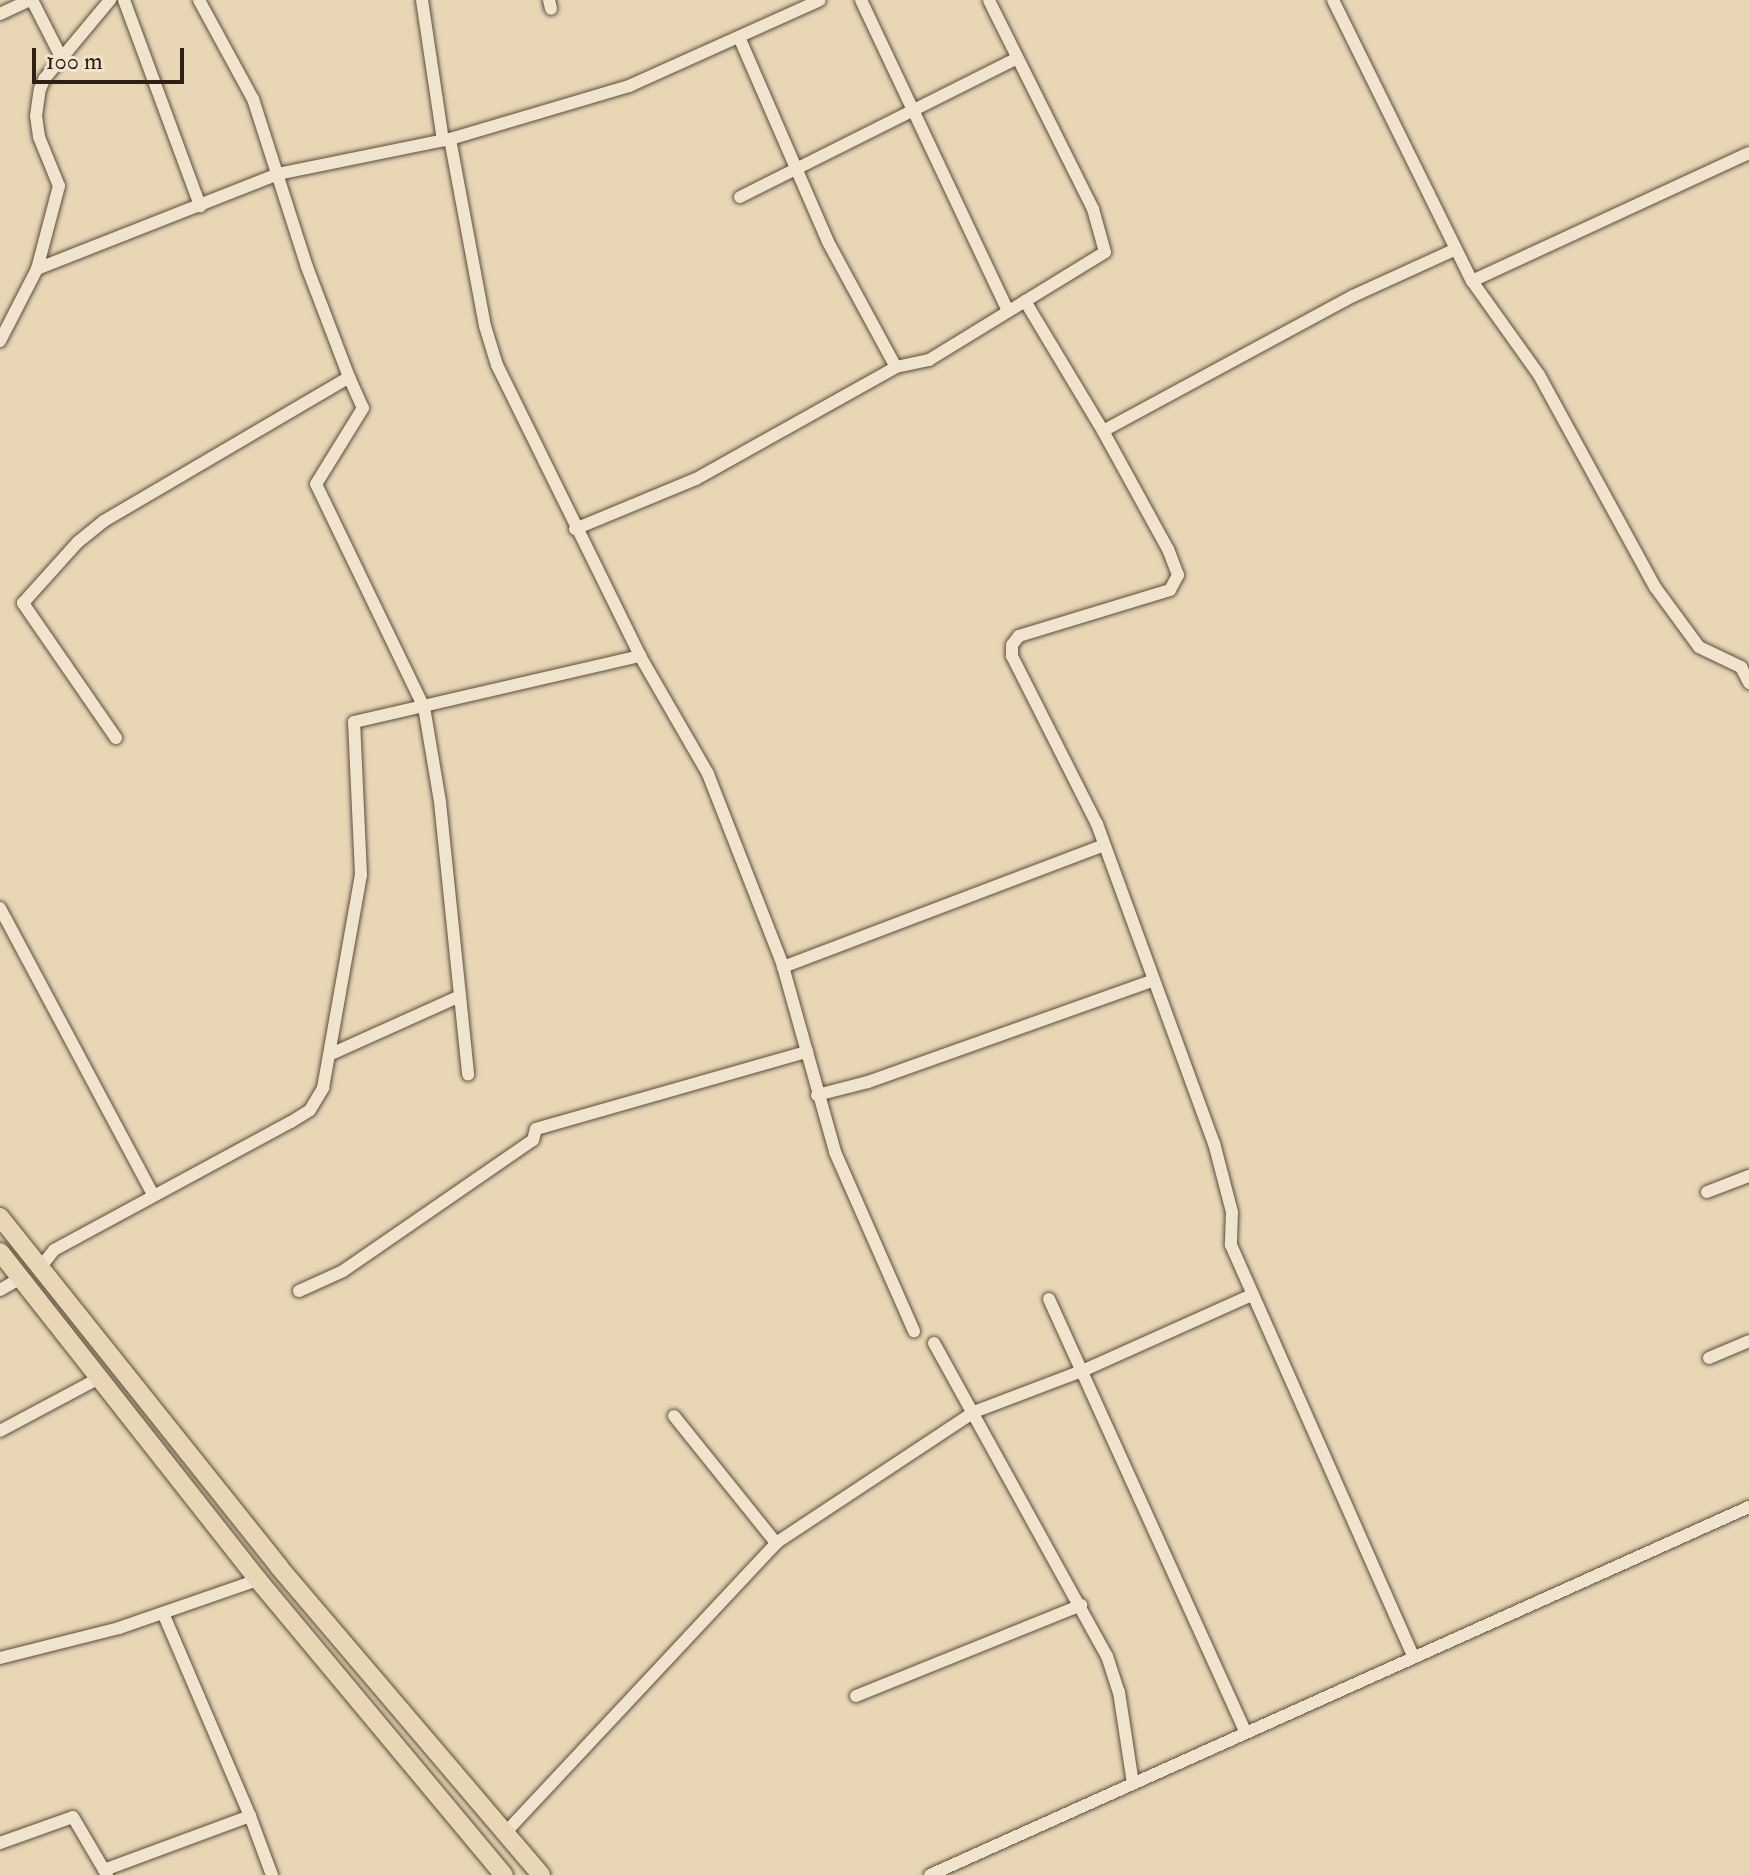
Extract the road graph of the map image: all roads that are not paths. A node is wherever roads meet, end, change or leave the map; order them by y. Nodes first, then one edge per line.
1 (31, 0) edge
2 (110, 0) edge
3 (124, 0) edge
4 (199, 0) edge
5 (422, 0) edge
6 (820, 0) edge
7 (861, 0) edge
8 (989, 0) edge
9 (1333, 0) edge
10 (0, 14) edge
11 (739, 37) junction
12 (62, 59) junction
13 (1016, 59) junction
14 (913, 111) junction
15 (446, 139) junction
16 (1749, 153) edge
17 (798, 169) junction
18 (278, 174) junction
19 (740, 197) dead end
20 (200, 206) junction
21 (1454, 250) junction
22 (37, 269) junction
23 (1472, 281) junction
24 (1025, 301) junction
25 (1008, 311) junction
26 (0, 341) edge
27 (896, 367) junction
28 (349, 377) junction
29 (1103, 431) junction
30 (575, 529) junction
31 (640, 656) junction
32 (1749, 683) edge
33 (424, 707) junction
34 (116, 738) dead end
35 (1104, 845) junction
36 (0, 908) edge
37 (783, 967) junction
38 (1152, 981) junction
39 (460, 996) junction
40 (807, 1052) junction
41 (331, 1054) junction
42 (468, 1075) dead end
43 (817, 1095) junction
44 (1749, 1176) edge
45 (1707, 1192) dead end
46 (153, 1195) junction
47 (0, 1217) edge
48 (0, 1252) edge
49 (40, 1268) junction
50 (21, 1278) junction
51 (0, 1290) edge
52 (299, 1291) dead end
53 (1252, 1295) junction
54 (1049, 1299) dead end
55 (914, 1331) dead end
56 (1749, 1341) edge
57 (934, 1343) dead end
58 (1709, 1358) dead end
59 (1082, 1371) junction
60 (101, 1377) junction
61 (974, 1412) junction
62 (674, 1416) dead end
63 (0, 1431) edge
64 (1749, 1507) edge
65 (776, 1543) junction
66 (258, 1580) junction
67 (1081, 1605) junction
68 (163, 1613) junction
69 (1414, 1657) junction
70 (0, 1658) edge
71 (856, 1696) dead end
72 (1245, 1732) junction
73 (1133, 1783) junction
74 (250, 1816) junction
75 (506, 1832) junction
76 (0, 1843) edge
77 (106, 1872) edge
78 (272, 1875) edge
79 (504, 1875) edge
80 (541, 1875) edge
81 (930, 1875) edge

1 - 10 street
1 - 12 street
2 - 12 street
3 - 20 street
4 - 18 street
5 - 15 street
6 - 11 street
7 - 14 street
8 - 13 street
9 - 21 street
11 - 15 street
11 - 17 street
12 - 22 street
13 - 14 street
13 - 24 street
14 - 17 street
14 - 25 street
15 - 18 street
15 - 30 street
16 - 23 street
17 - 19 street
17 - 27 street
18 - 20 street
18 - 28 street
20 - 22 street
21 - 23 street
21 - 29 street
22 - 26 street
23 - 32 street
24 - 25 street
24 - 29 street
25 - 27 street
27 - 30 street
28 - 33 street
28 - 34 street
29 - 35 street
30 - 31 street
31 - 33 street
31 - 37 street
33 - 39 street
33 - 41 street
35 - 37 street
35 - 38 street
36 - 46 street
37 - 40 street
38 - 43 street
38 - 53 street
39 - 41 street
39 - 42 street
40 - 43 street
40 - 52 street
41 - 46 street
43 - 55 street
44 - 45 street
46 - 49 street
47 - 49 highway
48 - 50 highway
49 - 75 highway
50 - 51 street
50 - 60 highway
53 - 59 street
53 - 69 street
54 - 59 street
56 - 58 street
57 - 61 street
59 - 61 street
59 - 72 street
60 - 63 street
60 - 66 highway
61 - 65 street
61 - 67 street
62 - 65 street
64 - 69 street
65 - 75 street
66 - 68 street
66 - 79 highway
67 - 71 street
67 - 73 street
68 - 70 street
68 - 74 street
69 - 72 street
72 - 73 street
73 - 81 street
74 - 77 street
74 - 78 street
75 - 80 highway
76 - 77 street

